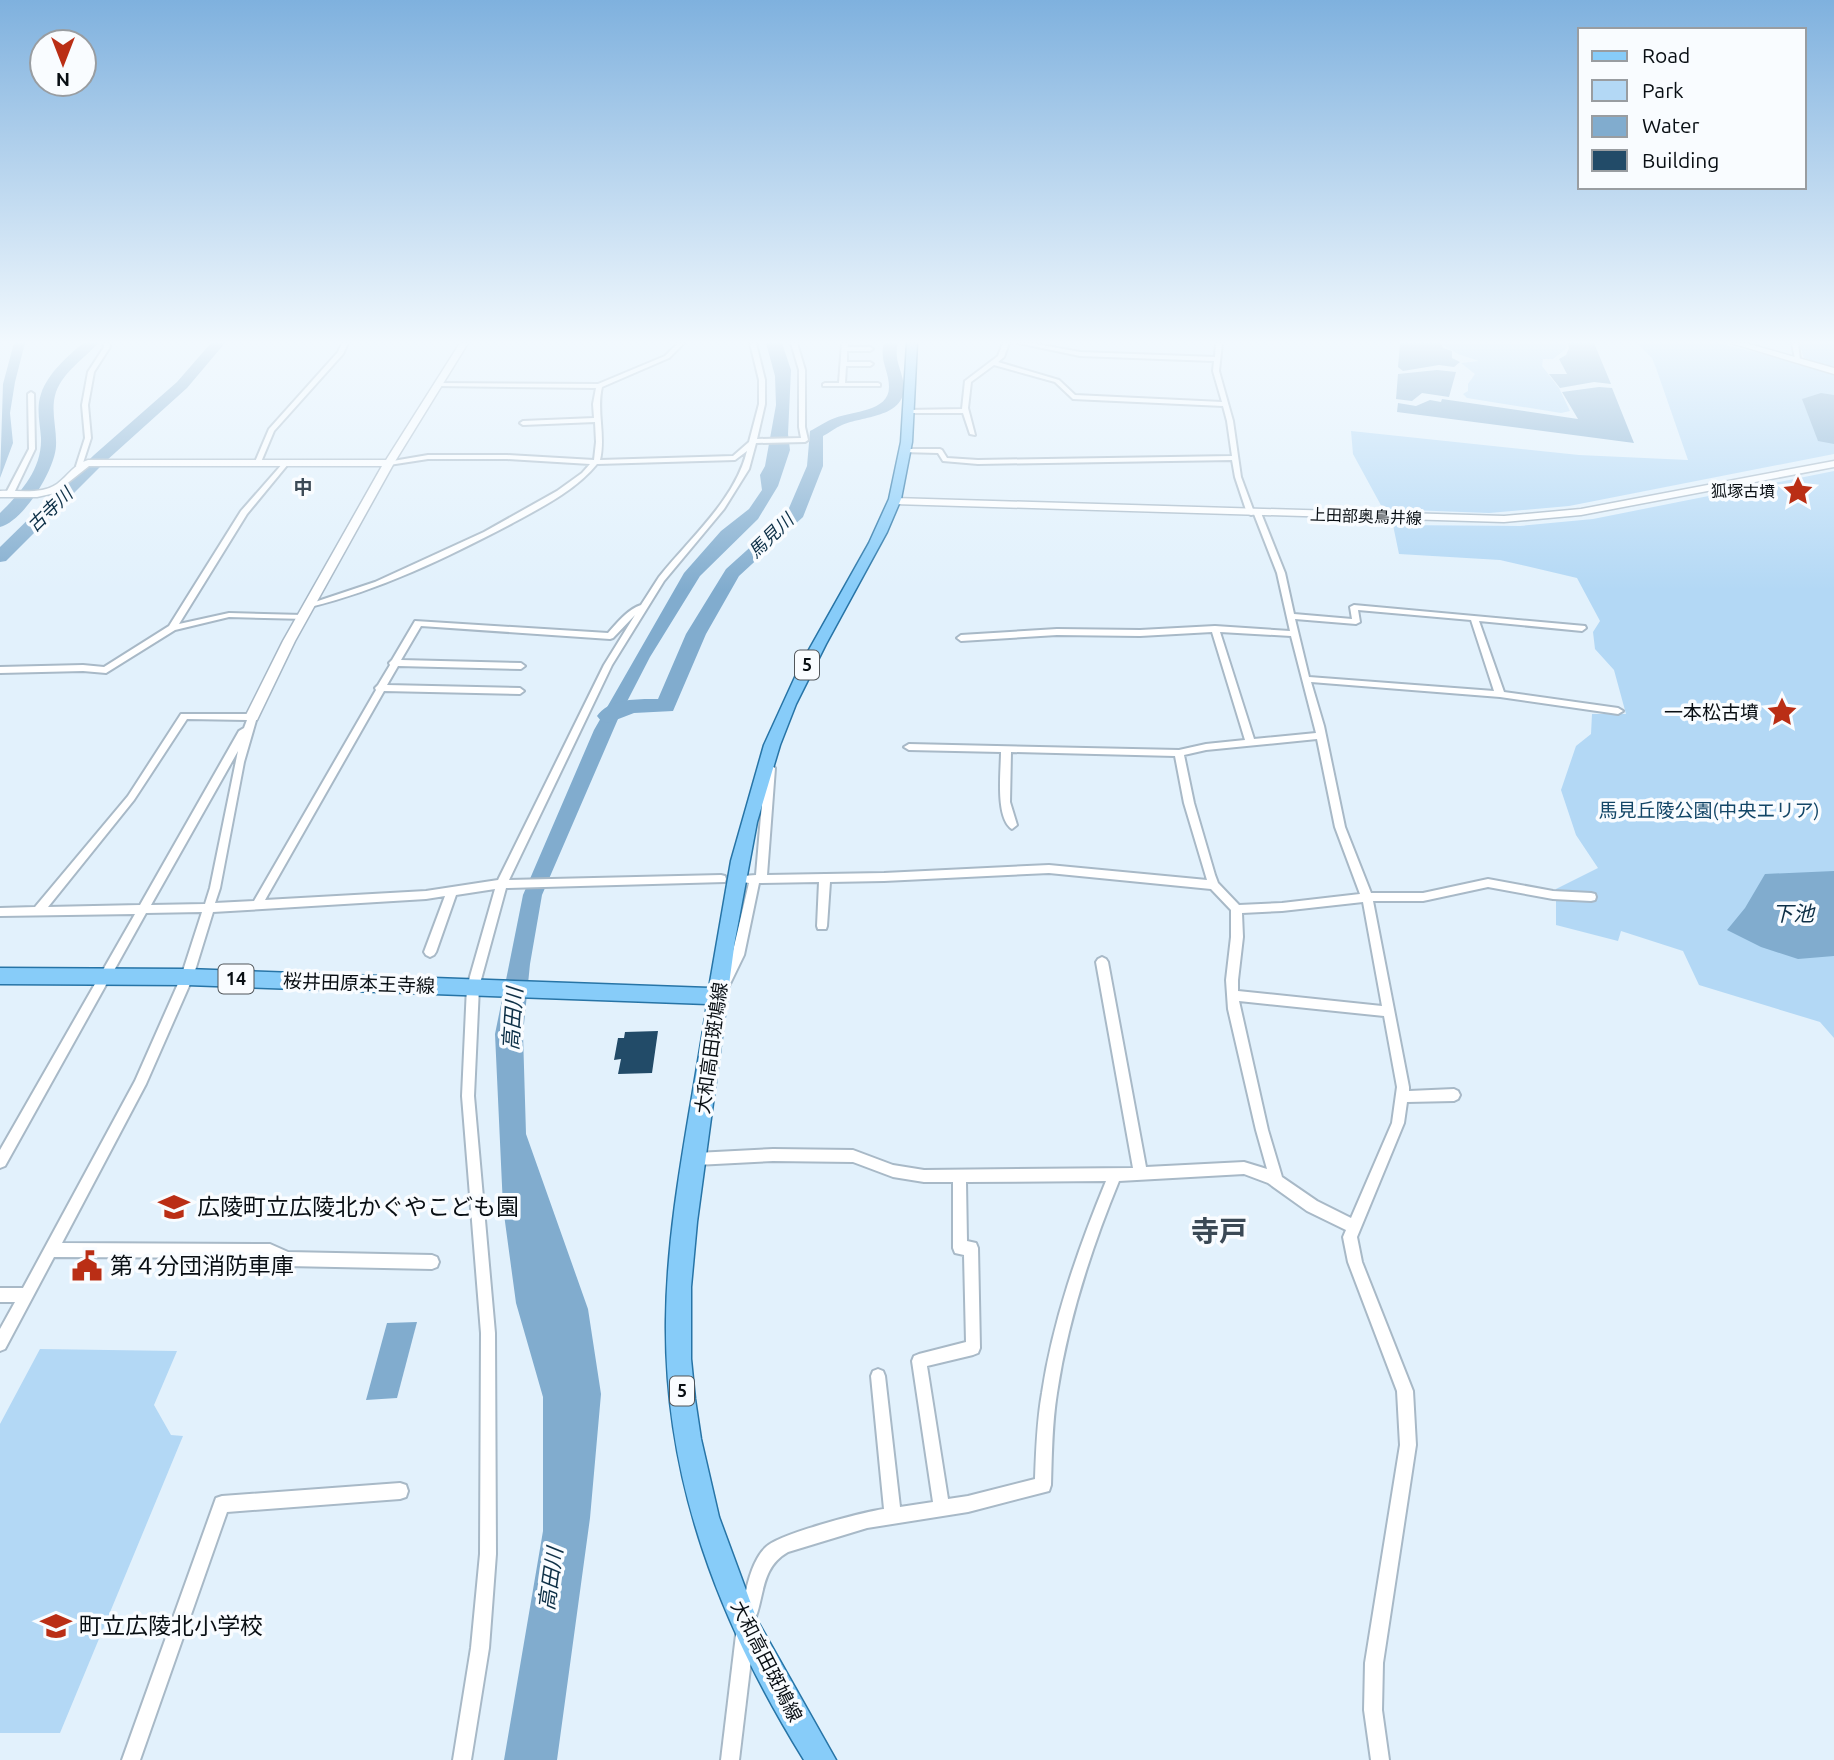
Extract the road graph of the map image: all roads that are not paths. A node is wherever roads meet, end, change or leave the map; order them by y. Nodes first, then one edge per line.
1 (32, 425) edge
2 (87, 425) edge
3 (275, 425) edge
4 (412, 425) edge
5 (598, 425) edge
6 (758, 425) edge
7 (802, 425) edge
8 (906, 425) edge
9 (970, 425) edge
10 (1230, 425) edge
11 (973, 434) dead end
12 (754, 442) junction
13 (904, 451) junction
14 (1235, 458) junction
15 (596, 461) junction
16 (258, 462) junction
17 (286, 463) junction
18 (389, 463) junction
19 (1834, 464) edge
20 (79, 466) junction
21 (5, 494) edge
22 (894, 501) junction
23 (1254, 513) junction
24 (645, 604) junction
25 (310, 605) junction
26 (303, 617) junction
27 (1290, 617) junction
28 (1474, 617) junction
29 (172, 628) junction
30 (1581, 628) dead end
31 (1215, 629) junction
32 (1293, 634) junction
33 (610, 636) junction
34 (961, 638) dead end
35 (393, 663) junction
36 (608, 665) junction
37 (521, 666) dead end
38 (0, 670) edge
39 (1305, 679) junction
40 (379, 688) junction
41 (520, 691) dead end
42 (1500, 694) junction
43 (1618, 711) dead end
44 (253, 717) junction
45 (1321, 736) junction
46 (1250, 742) junction
47 (772, 744) junction
48 (909, 747) dead end
49 (1006, 749) junction
50 (1180, 752) junction
51 (1012, 825) dead end
52 (825, 878) junction
53 (721, 879) dead end
54 (754, 879) junction
55 (502, 884) junction
56 (1214, 885) junction
57 (452, 892) junction
58 (1367, 897) junction
59 (1591, 897) dead end
60 (258, 904) junction
61 (144, 908) junction
62 (210, 908) junction
63 (1236, 909) junction
64 (38, 911) junction
65 (0, 912) edge
66 (821, 926) dead end
67 (430, 952) dead end
68 (1102, 962) dead end
69 (0, 976) edge
70 (105, 976) junction
71 (187, 977) junction
72 (473, 987) junction
73 (1232, 995) junction
74 (718, 996) junction
75 (1389, 1012) junction
76 (1454, 1094) dead end
77 (1403, 1097) junction
78 (696, 1159) junction
79 (0, 1162) edge
80 (1141, 1174) junction
81 (1115, 1175) junction
82 (959, 1177) junction
83 (1276, 1178) junction
84 (1352, 1226) junction
85 (51, 1250) junction
86 (432, 1262) dead end
87 (0, 1295) edge
88 (26, 1295) junction
89 (0, 1344) edge
90 (878, 1376) dead end
91 (400, 1491) dead end
92 (942, 1509) junction
93 (893, 1515) junction
94 (746, 1627) junction
95 (131, 1760) edge
96 (462, 1760) edge
97 (730, 1760) edge
98 (821, 1760) edge
99 (1380, 1760) edge

1 - 21 street
2 - 20 street
3 - 16 street
4 - 18 street
5 - 15 street
6 - 12 street
7 - 12 street
8 - 13 main road, 大和高田斑鳩線 / 5
9 - 11 street
10 - 14 street
12 - 15 street
12 - 24 street
13 - 14 street
13 - 22 main road, 大和高田斑鳩線 / 5
14 - 23 street
15 - 18 street
15 - 25 street
16 - 17 street
16 - 20 street
17 - 18 street
17 - 29 street
18 - 25 street
19 - 23 street, 上田部奥鳥井線
20 - 21 street
22 - 23 street, 上田部奥鳥井線
22 - 47 main road, 大和高田斑鳩線 / 5
23 - 27 street
24 - 33 street
24 - 36 street
25 - 26 street
26 - 29 street
26 - 44 street
27 - 28 street
27 - 32 street
28 - 30 street
28 - 42 street
29 - 38 street
31 - 32 street
31 - 34 street
31 - 46 street
32 - 39 street
33 - 35 street
33 - 36 street
35 - 37 street
35 - 40 street
36 - 55 street
39 - 42 street
39 - 45 street
40 - 41 street
40 - 60 street
42 - 43 street
44 - 61 street
44 - 62 street
44 - 64 street
45 - 46 street
45 - 58 street
46 - 50 street
47 - 54 street
47 - 74 main road, 大和高田斑鳩線 / 5
48 - 49 street
49 - 50 street
49 - 51 street
50 - 56 street
52 - 54 street
52 - 56 street
52 - 66 street
53 - 55 street
54 - 74 street
55 - 57 street
55 - 72 street
56 - 63 street
57 - 60 street
57 - 67 street
58 - 59 street
58 - 63 street
58 - 75 street
60 - 62 street
61 - 62 street
61 - 64 street
61 - 70 street
62 - 71 street
63 - 73 street
64 - 65 street
68 - 80 street
69 - 70 main road, 桜井田原本王寺線 / 14
70 - 71 main road, 桜井田原本王寺線 / 14
70 - 79 street
71 - 72 main road, 桜井田原本王寺線 / 14
71 - 85 street
72 - 74 main road, 桜井田原本王寺線 / 14
72 - 96 street
73 - 75 street
73 - 83 street
74 - 78 main road, 大和高田斑鳩線 / 5
75 - 77 street
76 - 77 street
77 - 84 street
78 - 82 street
78 - 94 main road, 大和高田斑鳩線 / 5
80 - 81 street
80 - 83 street
81 - 82 street
81 - 92 street
82 - 92 street
83 - 84 street
84 - 99 street
85 - 86 street
85 - 88 street
87 - 88 street
88 - 89 street
90 - 93 street
91 - 95 street
92 - 93 street
93 - 94 street
94 - 97 street
94 - 98 main road, 大和高田斑鳩線 / 5

